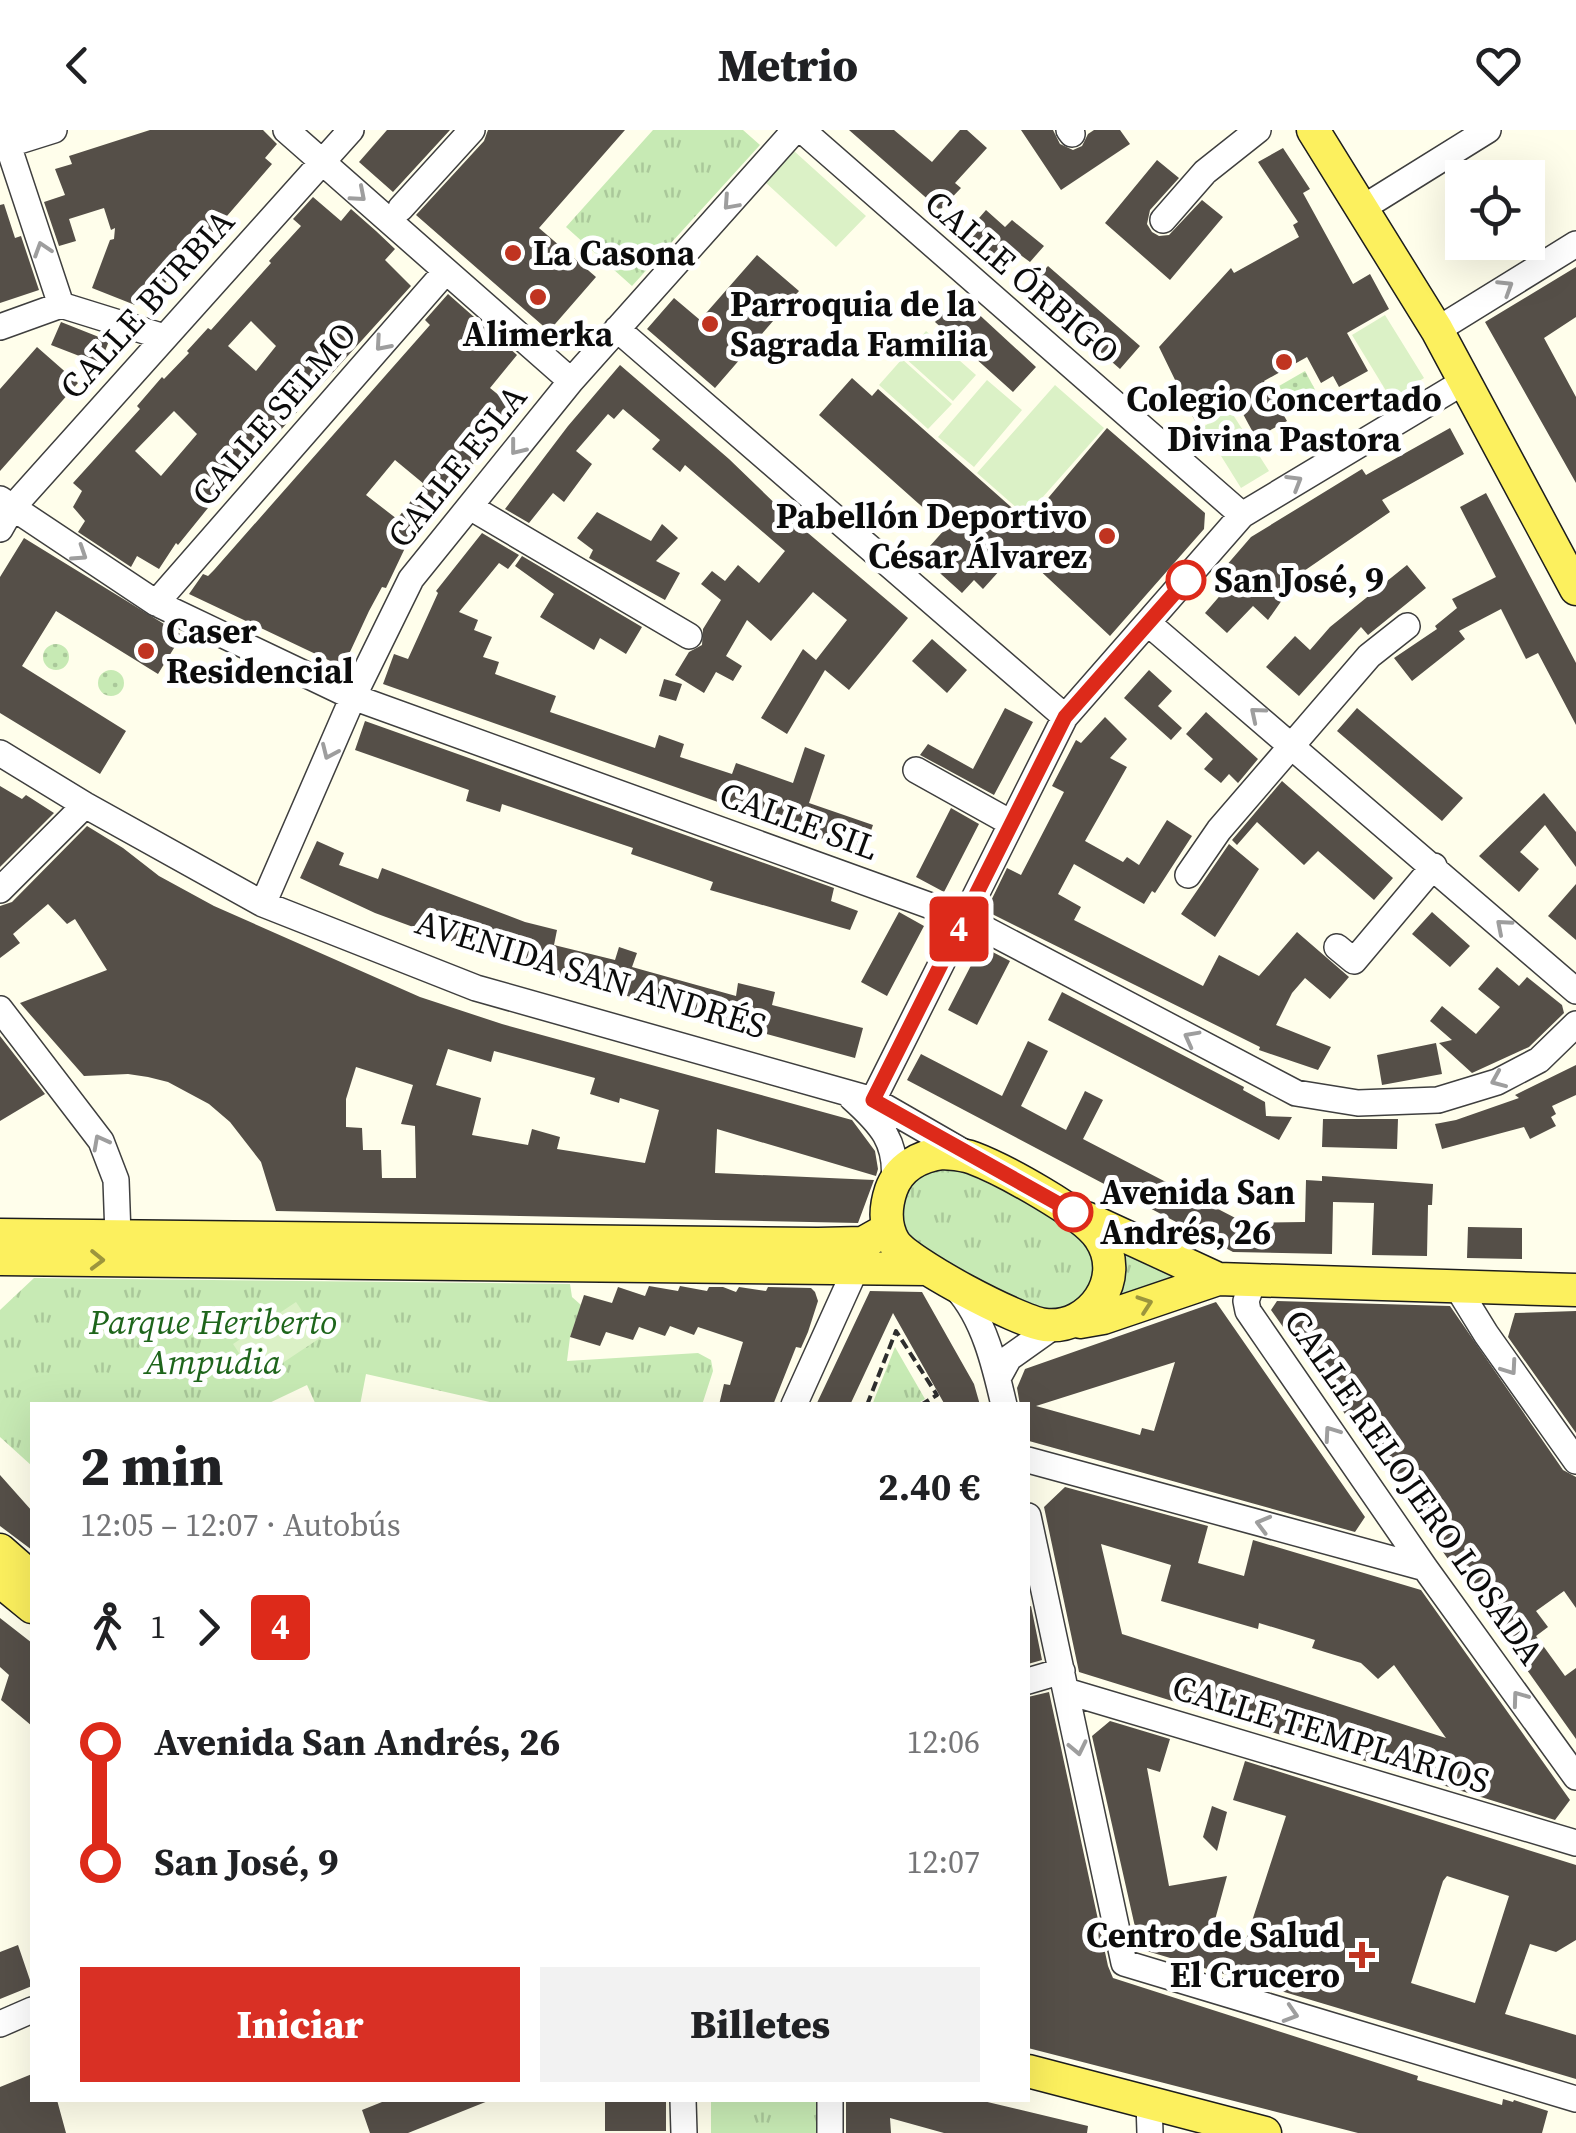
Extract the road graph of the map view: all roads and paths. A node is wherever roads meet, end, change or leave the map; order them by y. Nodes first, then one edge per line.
1 (54, 130) edge
2 (286, 130) edge
3 (351, 130) edge
4 (472, 130) edge
5 (798, 130) edge
6 (1258, 130) edge
7 (1314, 130) edge
8 (1488, 130) edge
9 (4, 141) edge
10 (322, 162) junction
11 (402, 208) dead end
12 (1361, 208) junction
13 (1164, 220) dead end
14 (1576, 244) edge
15 (446, 271) junction
16 (61, 305) junction
17 (0, 326) edge
18 (617, 329) junction
19 (1437, 330) junction
20 (164, 337) junction
21 (571, 381) junction
22 (1465, 381) junction
23 (470, 507) junction
24 (4, 512) edge
25 (1242, 515) junction
26 (1576, 588) edge
27 (156, 603) junction
28 (1149, 624) junction
29 (1406, 626) dead end
30 (688, 636) dead end
31 (353, 697) junction
32 (1065, 717) junction
33 (1293, 745) junction
34 (0, 753) edge
35 (916, 770) dead end
36 (85, 805) junction
37 (1011, 822) junction
38 (1434, 866) junction
39 (1188, 876) dead end
40 (0, 890) edge
41 (263, 904) junction
42 (964, 918) junction
43 (1337, 947) dead end
44 (1576, 991) edge
45 (0, 1009) edge
46 (1576, 1024) edge
47 (844, 1092) junction
48 (873, 1100) junction
49 (974, 1158) junction
50 (894, 1182) junction
51 (1073, 1212) junction
52 (888, 1229) junction
53 (0, 1235) edge
54 (118, 1236) junction
55 (0, 1259) edge
56 (856, 1268) junction
57 (938, 1275) junction
58 (1218, 1279) junction
59 (1254, 1280) junction
60 (1457, 1287) junction
61 (1576, 1290) edge
62 (1062, 1325) junction
63 (998, 1378) junction
64 (795, 1402) edge
65 (869, 1402) edge
66 (926, 1402) edge
67 (1003, 1402) edge
68 (1576, 1460) edge
69 (1030, 1461) edge
70 (1030, 1525) edge
71 (0, 1550) edge
72 (1425, 1568) junction
73 (30, 1576) edge
74 (0, 1580) edge
75 (30, 1605) edge
76 (1030, 1681) edge
77 (1064, 1681) junction
78 (1576, 1777) edge
79 (1576, 1843) edge
80 (30, 2011) edge
81 (0, 2024) edge
82 (1030, 2072) edge
83 (1030, 2092) edge
84 (1576, 2100) edge
85 (683, 2102) edge
86 (830, 2102) edge
87 (1150, 2119) edge
88 (684, 2133) edge
89 (830, 2133) edge
90 (1195, 2133) edge
91 (1265, 2133) edge

1 - 9 street
2 - 10 street
3 - 10 street, CALLE BURBIA
4 - 11 street
5 -> 18 street, CALLE ESLA
5 - 25 street, CALLE ÓRBIGO
6 - 13 street
7 - 12 main road
8 - 12 street
16 -> 9 street
10 -> 15 street
10 - 20 street, CALLE BURBIA
12 - 19 main road
19 -> 14 street
15 - 21 street
15 -> 27 street, CALLE SELMO
16 - 17 street
16 - 20 street
18 - 21 street, CALLE ESLA
18 - 32 street
19 - 22 main road
20 - 24 street, CALLE BURBIA
21 -> 23 street, CALLE ESLA
25 -> 22 street
22 - 26 main road
23 - 30 street
23 - 31 street, CALLE ESLA
24 -> 27 street, CALLE SIL
25 - 28 street
27 - 31 street, CALLE SIL
28 - 32 street
33 -> 28 street
29 - 33 street
31 -> 41 street, CALLE ESLA
31 - 42 street, CALLE SIL
32 - 37 street
33 - 38 street
33 - 39 street
34 - 36 street, AVENIDA SAN ANDRÉS
35 - 37 street
36 - 40 street
36 - 41 street, AVENIDA SAN ANDRÉS
37 - 42 street
38 - 43 street
44 -> 38 street
41 - 47 street, AVENIDA SAN ANDRÉS
46 -> 42 street, CALLE SIL
42 - 48 street
54 -> 45 street
47 - 48 street, AVENIDA SAN ANDRÉS
47 - 50 street, AVENIDA SAN ANDRÉS
48 - 49 street, AVENIDA SAN ANDRÉS
49 - 50 main road
49 - 51 main road
50 - 52 main road
51 - 58 main road
51 - 62 main road
52 - 54 main road
52 - 57 main road
53 - 54 main road
55 -> 56 main road
56 - 57 main road
56 - 64 street
57 - 62 main road
57 - 63 street
58 - 59 main road
62 -> 58 main road
59 - 60 main road
72 -> 59 street, CALLE RELOJERO LOSADA
60 - 61 main road
60 -> 68 street
62 - 63 street
63 - 67 street
65 - 66 path
72 -> 69 street
70 - 77 street
71 - 73 main road
78 -> 72 street, CALLE RELOJERO LOSADA
74 - 75 main road
76 - 77 street
77 - 79 street, CALLE TEMPLARIOS
77 -> 84 street
80 - 81 street
82 - 87 main road
83 - 87 main road
85 - 88 street
86 - 89 street
87 - 90 main road
87 - 91 main road

